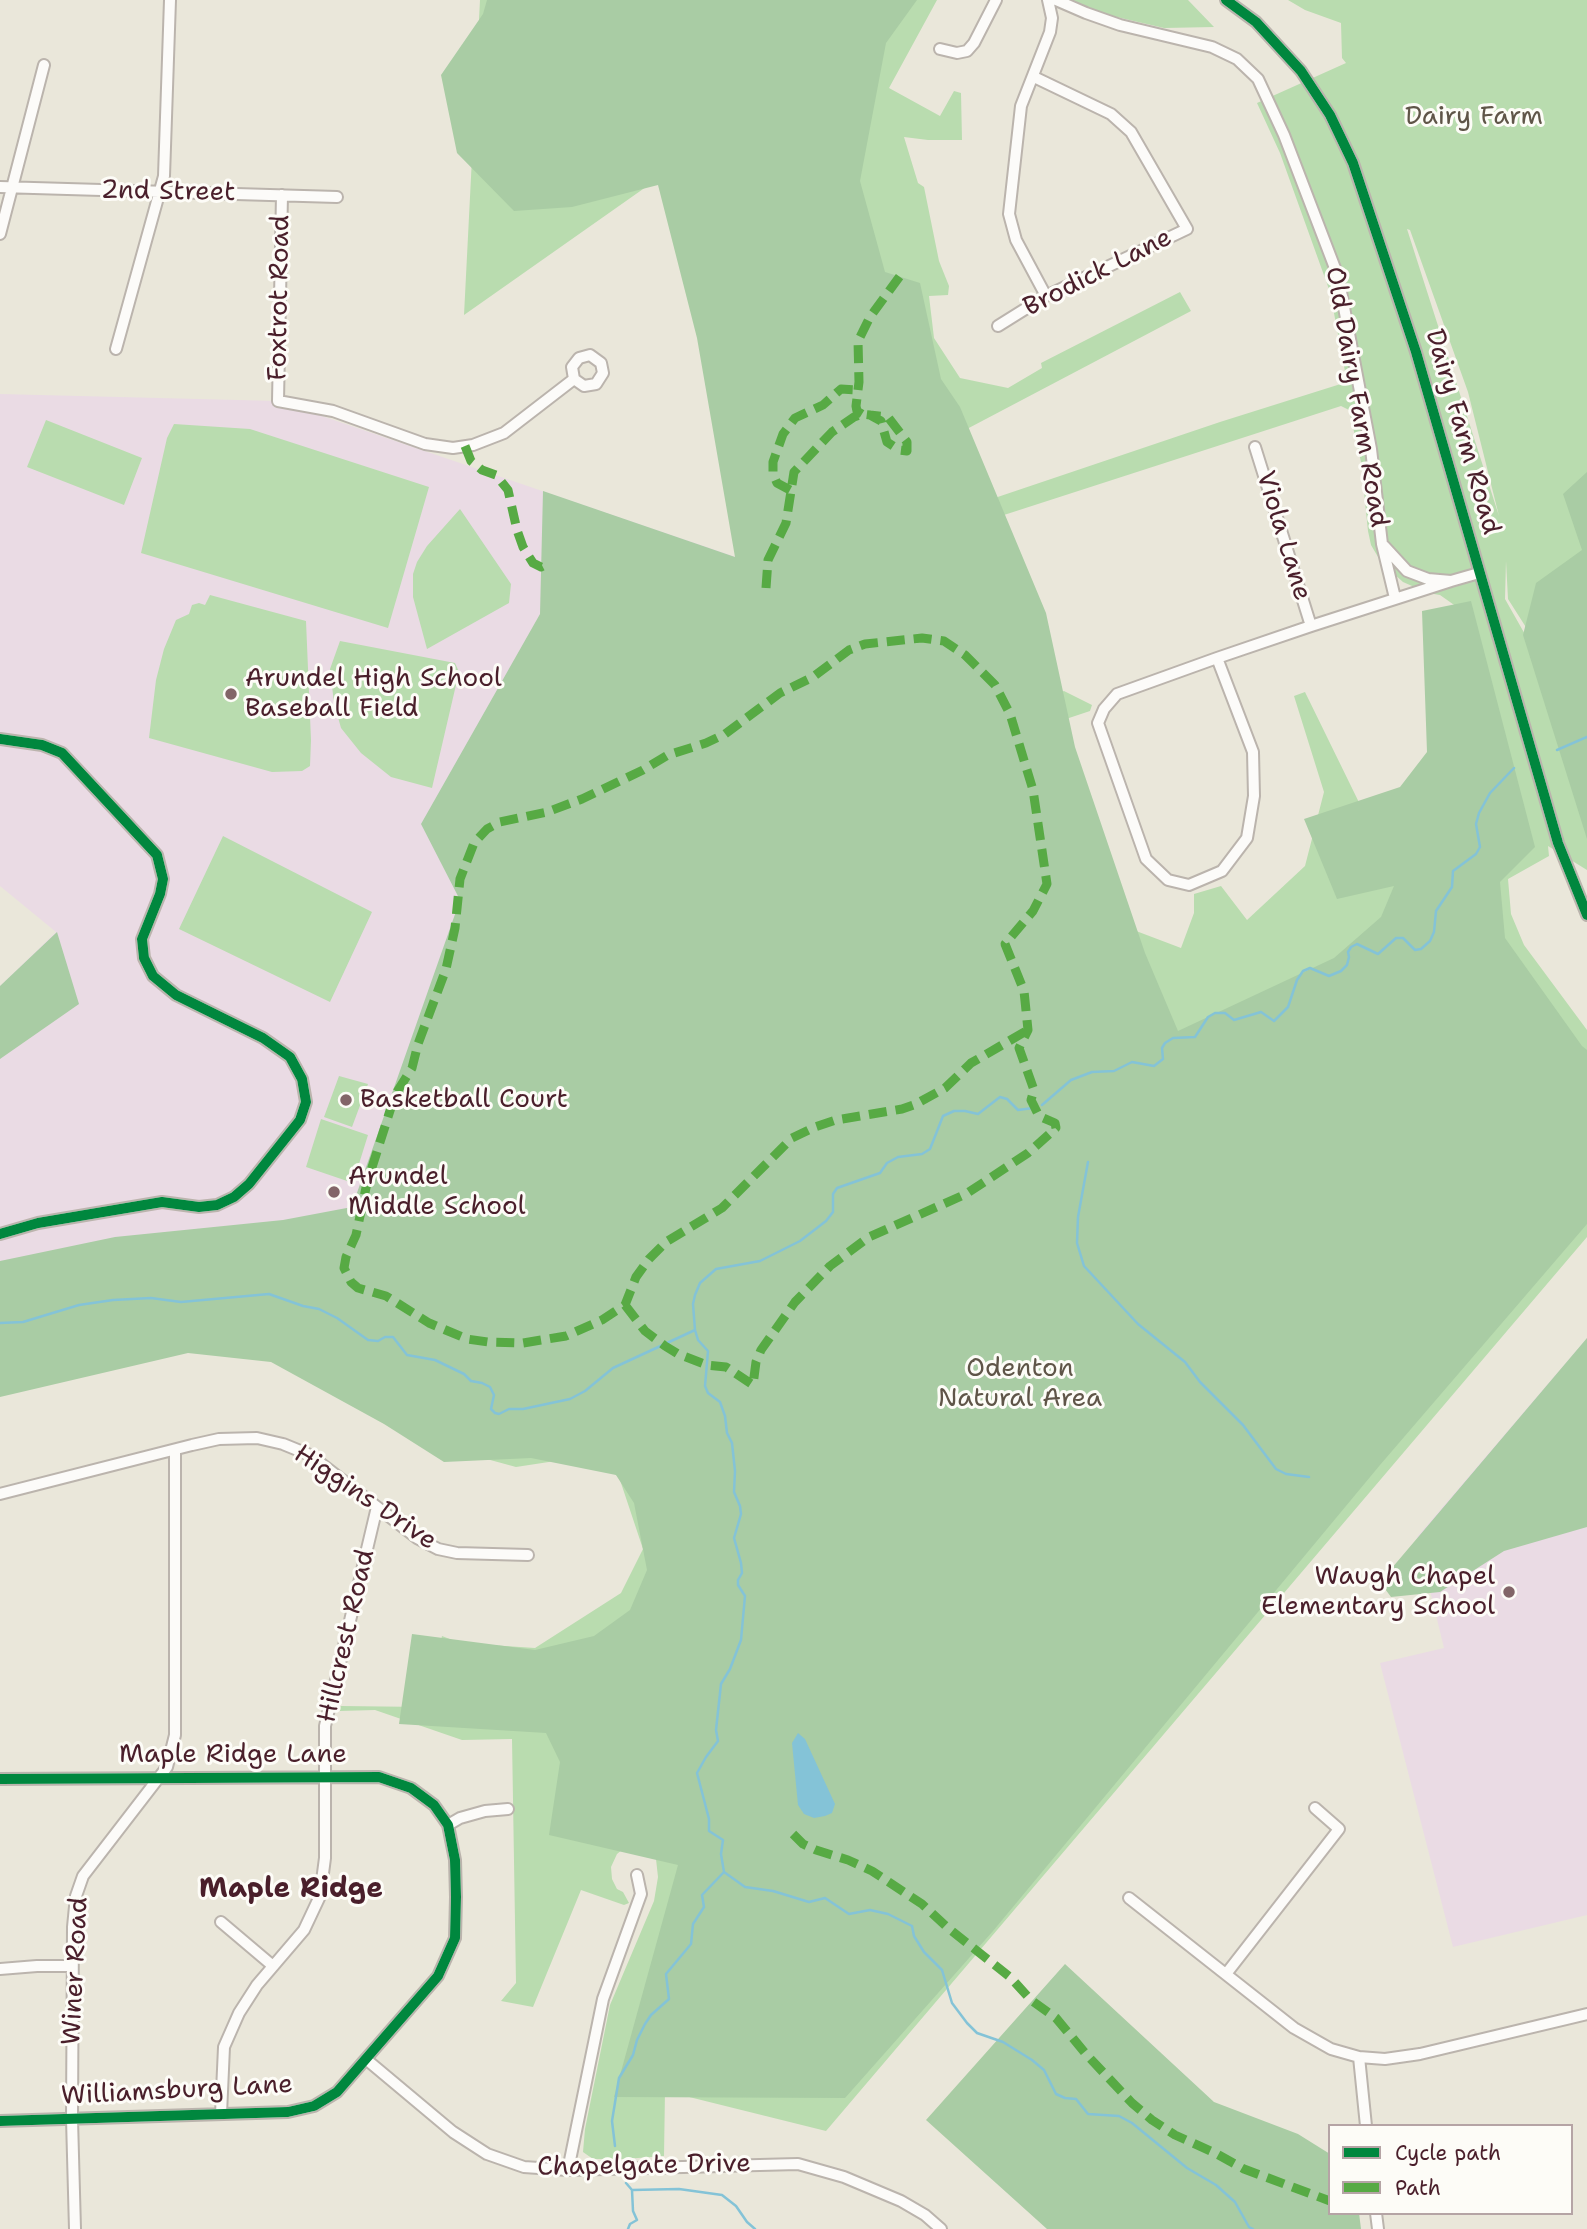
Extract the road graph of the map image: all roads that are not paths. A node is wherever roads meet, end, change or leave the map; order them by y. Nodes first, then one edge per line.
1 (170, 0) edge
2 (996, 0) edge
3 (1048, 0) edge
4 (1056, 0) edge
5 (1226, 0) edge
6 (940, 49) dead end
7 (44, 65) dead end
8 (1034, 77) junction
9 (0, 187) edge
10 (12, 188) junction
11 (160, 192) junction
12 (282, 195) junction
13 (337, 197) dead end
14 (0, 234) edge
15 (1046, 296) junction
16 (998, 326) dead end
17 (116, 349) dead end
18 (574, 379) dead end
19 (1255, 447) dead end
20 (1382, 544) junction
21 (1479, 573) junction
22 (1451, 580) junction
23 (1395, 598) junction
24 (1311, 626) junction
25 (1217, 658) junction
26 (0, 739) edge
27 (1587, 915) edge
28 (0, 1234) edge
29 (175, 1450) junction
30 (0, 1494) edge
31 (377, 1507) junction
32 (528, 1555) dead end
33 (324, 1777) junction
34 (161, 1778) junction
35 (0, 1779) edge
36 (1315, 1808) dead end
37 (508, 1809) dead end
38 (448, 1825) junction
39 (637, 1875) dead end
40 (1129, 1898) dead end
41 (221, 1922) dead end
42 (72, 1966) junction
43 (273, 1966) junction
44 (0, 1969) edge
45 (1226, 1974) junction
46 (1587, 2014) edge
47 (1359, 2057) junction
48 (367, 2060) junction
49 (221, 2114) junction
50 (72, 2119) junction
51 (0, 2121) edge
52 (1366, 2124) edge
53 (568, 2170) junction
54 (75, 2229) edge
55 (942, 2229) edge

1 - 11 street
2 - 6 street
3 - 8 street
4 - 20 street, Old Dairy Farm Road
5 - 21 street, Dairy Farm Road
7 - 10 street
8 - 15 street
8 - 15 street, Brodick Lane
9 - 10 street, 2nd Street
10 - 11 street, 2nd Street
10 - 14 street
11 - 12 street, 2nd Street
11 - 17 street
12 - 13 street, 2nd Street
12 - 18 street, Foxtrot Road
15 - 16 street, Brodick Lane
19 - 24 street, Viola Lane
20 - 22 street, Old Dairy Farm Road
20 - 23 street
21 - 22 street, Old Dairy Farm Road
21 - 27 street, Dairy Farm Road
22 - 23 street
23 - 24 street
24 - 25 street
25 - 25 street
26 - 28 street
29 - 30 street, Higgins Drive
29 - 31 street, Higgins Drive
29 - 34 street, Winer Road
31 - 32 street, Higgins Drive
31 - 33 street, Hillcrest Road
33 - 34 street, Maple Ridge Lane
33 - 38 street, Maple Ridge Lane
33 - 43 street, Hillcrest Road
34 - 35 street, Maple Ridge Lane
34 - 42 street, Winer Road
36 - 45 street
37 - 38 street
38 - 48 street, Williamsburg Lane
39 - 53 street
40 - 45 street
41 - 43 street
42 - 44 street
42 - 50 street, Winer Road
43 - 49 street, Hillcrest Road
45 - 47 street
46 - 47 street
47 - 52 street
48 - 49 street, Williamsburg Lane
48 - 53 street, Chapelgate Drive
49 - 50 street, Williamsburg Lane
50 - 51 street, Williamsburg Lane
50 - 54 street, Winer Road
53 - 55 street, Chapelgate Drive

